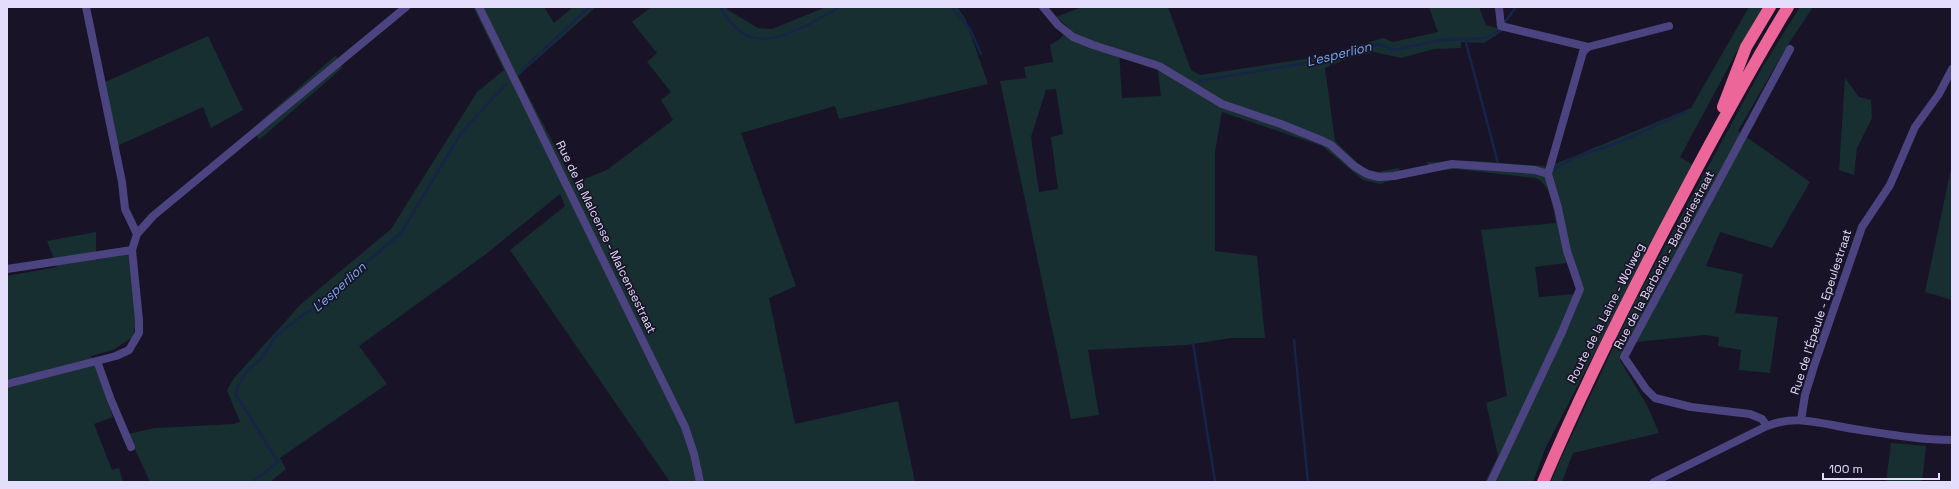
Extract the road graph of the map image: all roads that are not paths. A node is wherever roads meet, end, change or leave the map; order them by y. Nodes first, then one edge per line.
1 (86, 7) edge
2 (406, 7) edge
3 (479, 7) edge
4 (1043, 7) edge
5 (1770, 7) edge
6 (1788, 7) edge
7 (1499, 8) edge
8 (1669, 26) dead end
9 (1588, 47) junction
10 (1790, 49) dead end
11 (1952, 69) edge
12 (1702, 160) junction
13 (1548, 174) junction
14 (137, 234) junction
15 (132, 250) junction
16 (7, 269) edge
17 (98, 361) junction
18 (7, 384) edge
19 (1801, 420) junction
20 (1767, 426) junction
21 (1952, 440) edge
22 (131, 447) dead end
23 (700, 482) edge
24 (1491, 482) edge
25 (1543, 482) edge
26 (1654, 482) edge

1 - 14 street
2 - 14 street
3 - 23 street, Rue de la Malcense - Malcensestraat
4 - 13 street
5 - 12 highway, Route de la Laine - Wolweg
6 - 12 highway, Route de la Laine - Wolweg
7 - 9 street
8 - 9 street
9 - 13 street
10 - 20 street, Rue de la Barberie - Barberiestraat
11 - 19 street, Rue de l'Épeule - Epeulestraat
12 - 25 highway, Route de la Laine - Wolweg
13 - 24 street
14 - 15 street
15 - 16 street
15 - 17 street
17 - 18 street
17 - 22 street
19 - 20 street
19 - 21 street
20 - 26 street

